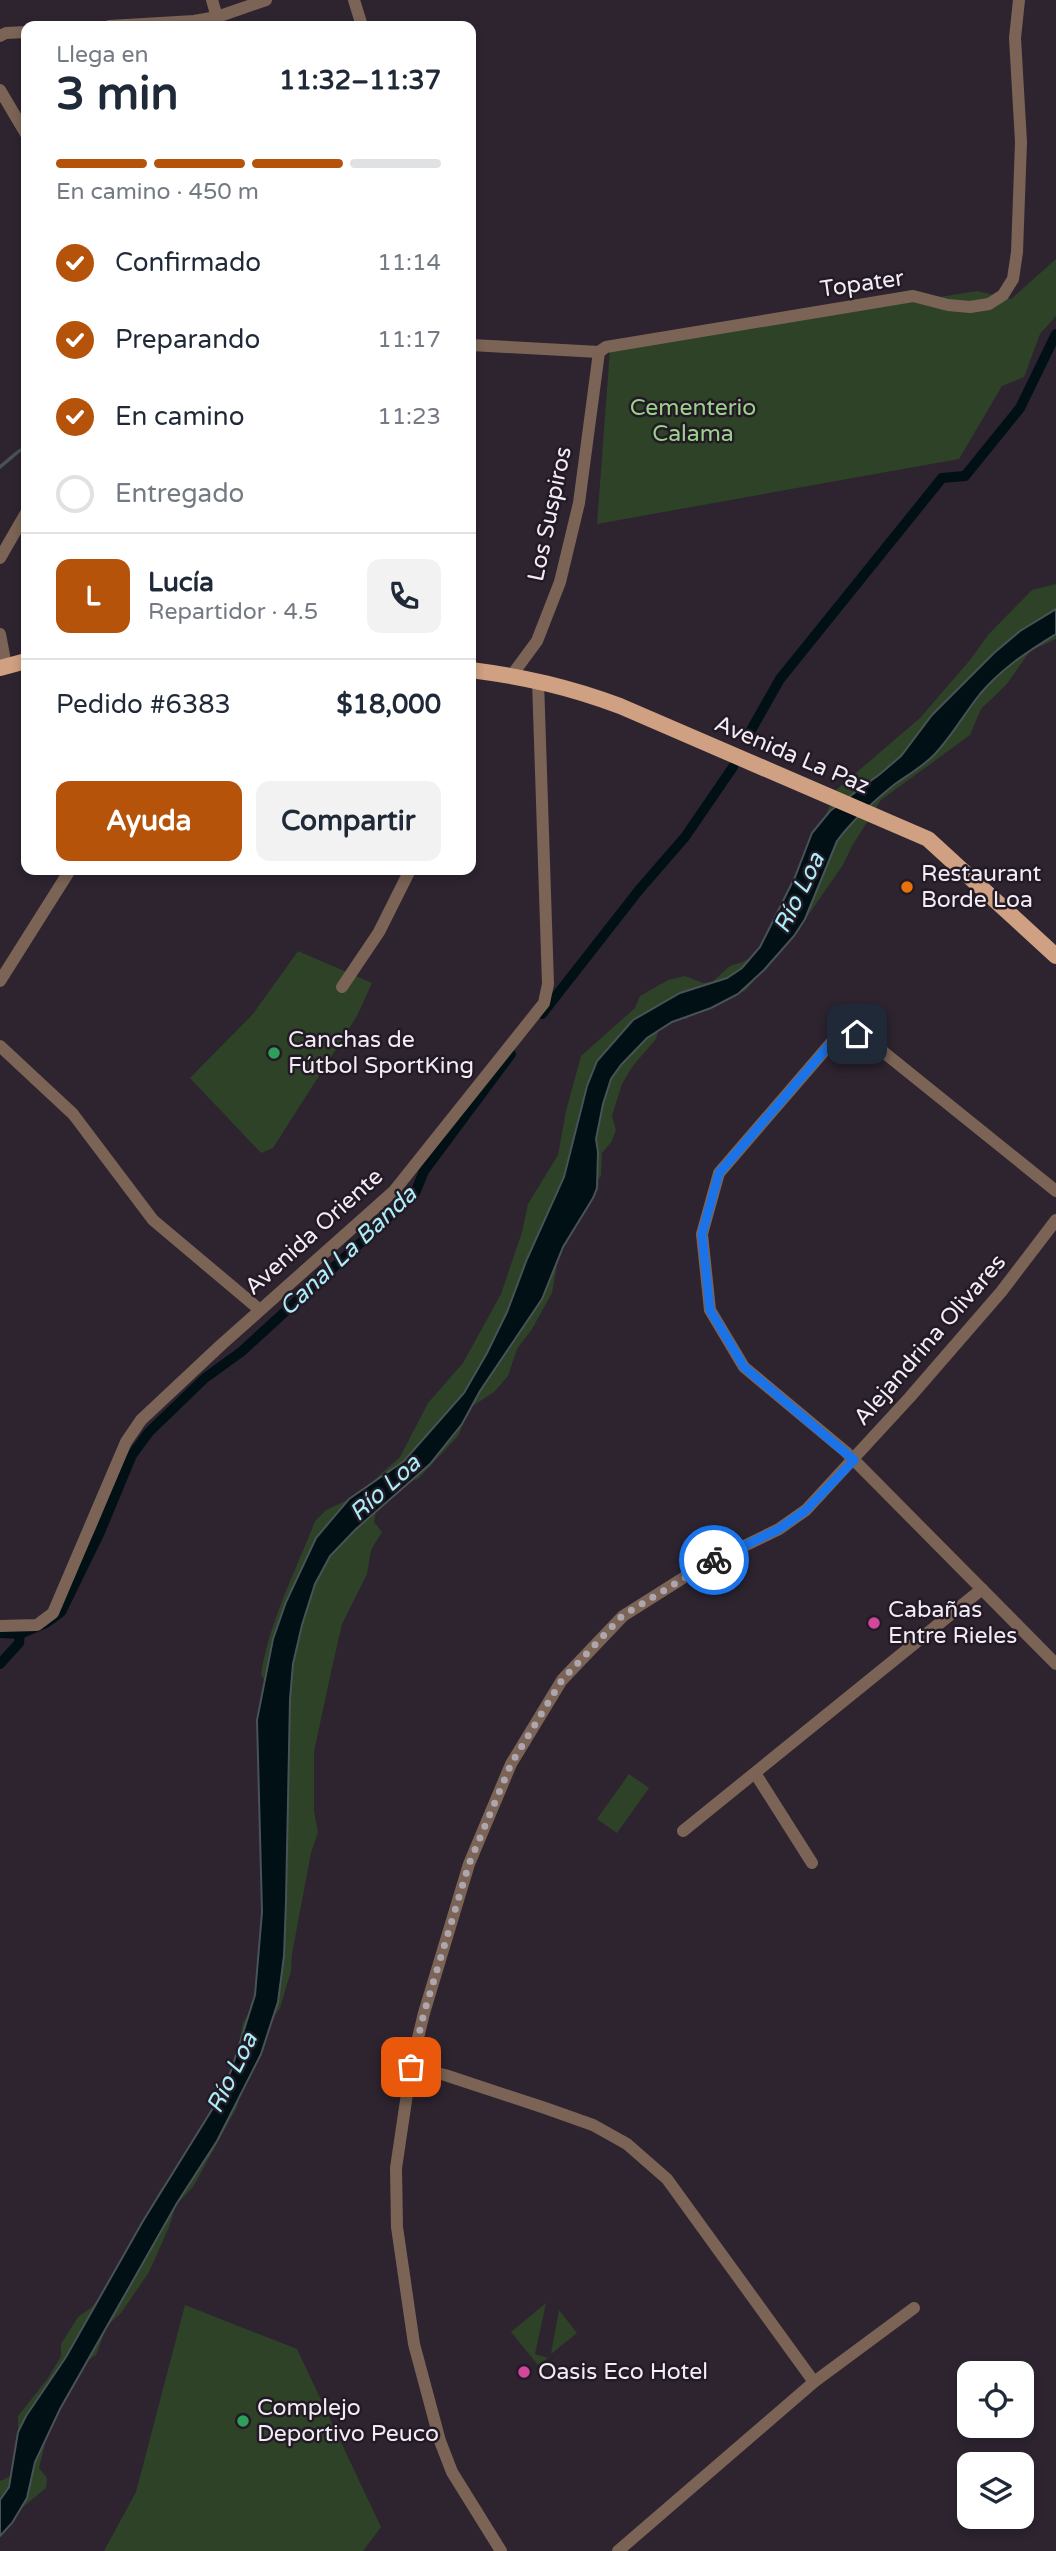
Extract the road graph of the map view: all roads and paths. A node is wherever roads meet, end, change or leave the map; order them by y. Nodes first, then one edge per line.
1 (212, 0) edge
2 (266, 0) edge
3 (354, 0) edge
4 (1019, 0) edge
5 (217, 17) junction
6 (194, 21) edge
7 (360, 21) edge
8 (21, 32) edge
9 (0, 36) edge
10 (0, 90) edge
11 (21, 126) edge
12 (476, 345) edge
13 (599, 352) junction
14 (21, 522) edge
15 (0, 558) edge
16 (0, 634) edge
17 (21, 662) edge
18 (3, 667) edge
19 (476, 671) edge
20 (512, 675) junction
21 (538, 681) junction
22 (67, 875) edge
23 (408, 875) edge
24 (1056, 956) edge
25 (0, 981) edge
26 (342, 987) dead end
27 (0, 1046) edge
28 (1056, 1191) edge
29 (1056, 1220) edge
30 (260, 1310) junction
31 (854, 1460) junction
32 (982, 1589) junction
33 (0, 1626) edge
34 (1056, 1664) edge
35 (755, 1773) junction
36 (683, 1831) dead end
37 (812, 1863) dead end
38 (411, 2067) junction
39 (914, 2308) dead end
40 (814, 2382) junction
41 (501, 2551) edge
42 (618, 2551) edge

1 - 5 street
2 - 5 street
3 - 7 street
4 - 13 street, Topater
5 - 6 street
8 - 9 street
10 - 11 street
12 - 13 street, Topater
13 - 20 street, Los Suspiros
14 - 15 street
16 - 18 street
17 - 18 main road
19 - 20 main road, Avenida La Paz
20 - 21 main road, Avenida La Paz
21 - 24 main road, Avenida La Paz
21 - 30 street, Avenida Oriente
22 - 25 street
23 - 26 street
27 - 30 street
28 - 31 street
29 - 31 street, Alejandrina Olivares
30 - 33 street, Avenida Oriente
31 - 32 street
31 - 38 street, Alejandrina Olivares
32 - 34 street
32 - 35 street
35 - 36 street
35 - 37 street
38 - 40 street
38 - 41 street, Alejandrina Olivares
39 - 40 street
40 - 42 street

